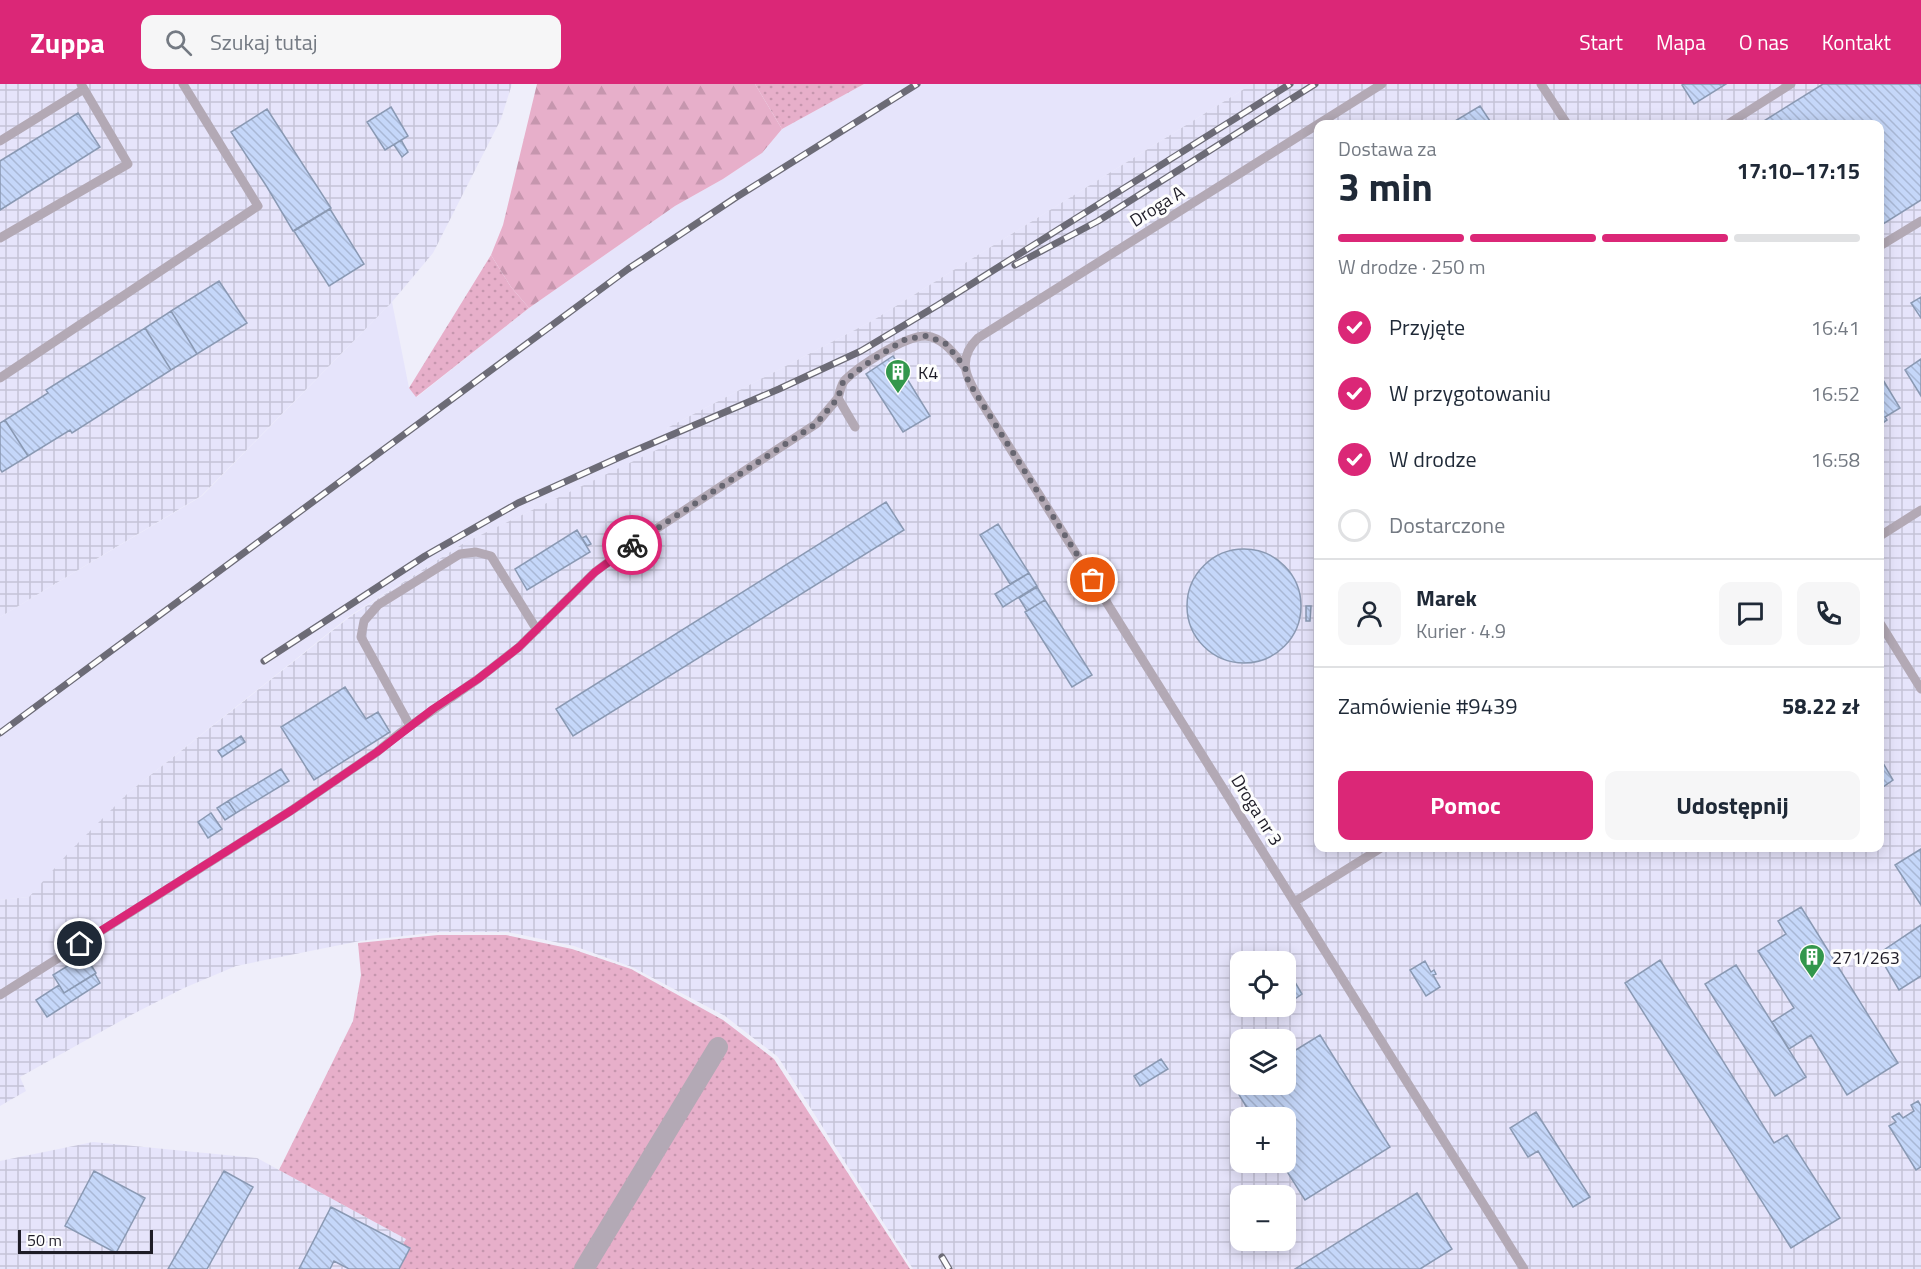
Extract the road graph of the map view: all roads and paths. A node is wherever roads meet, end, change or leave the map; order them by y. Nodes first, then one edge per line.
1 (183, 84) edge
2 (1382, 84) edge
3 (1541, 84) edge
4 (1791, 84) edge
5 (82, 86) edge
6 (1325, 120) edge
7 (1564, 120) edge
8 (1734, 120) edge
9 (1314, 127) edge
10 (0, 141) edge
11 (1921, 220) edge
12 (0, 238) edge
13 (1884, 243) edge
14 (965, 367) junction
15 (0, 378) edge
16 (838, 398) junction
17 (855, 427) dead end
18 (1921, 510) edge
19 (1884, 533) edge
20 (1884, 629) edge
21 (537, 630) junction
22 (1921, 689) edge
23 (410, 726) junction
24 (1375, 852) edge
25 (1294, 902) junction
26 (0, 995) edge
27 (717, 1047) dead end
28 (584, 1269) edge
29 (1524, 1269) edge

1 - 15 lane
2 - 6 lane, Droga A
3 - 7 lane
4 - 8 lane
5 - 10 lane
5 - 12 lane
9 - 14 lane, Droga A
11 - 13 lane
14 - 16 lane, Droga nr 3
14 - 25 lane, Droga nr 3
16 - 17 lane
16 - 21 lane, Droga nr 3
18 - 19 lane
20 - 22 lane
21 - 23 lane, Droga nr 3
21 - 23 lane
23 - 26 lane, Droga nr 3
24 - 25 lane
25 - 29 lane, Droga nr 3
27 - 28 street

